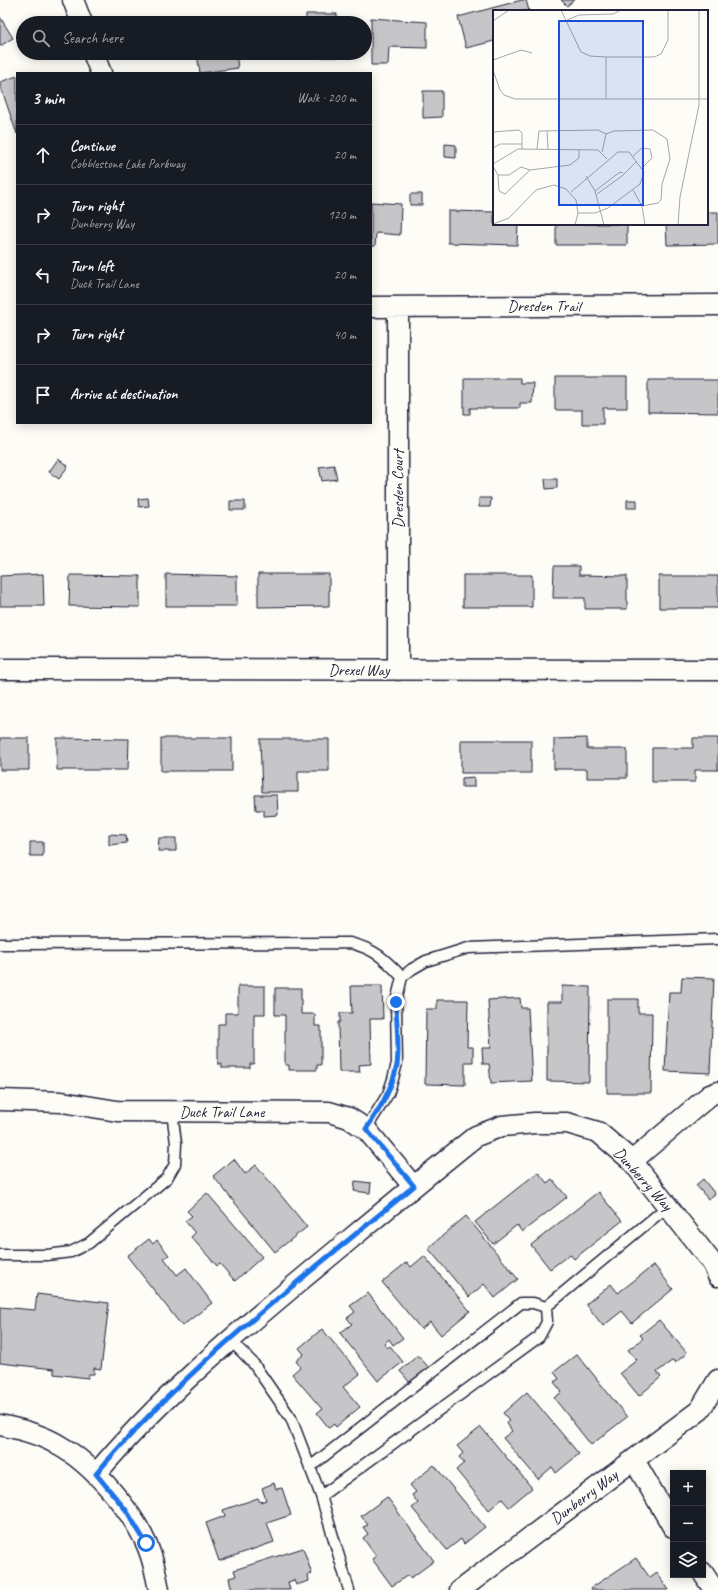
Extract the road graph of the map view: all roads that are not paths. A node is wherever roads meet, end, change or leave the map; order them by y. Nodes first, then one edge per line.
1 (73, 0) edge
2 (79, 16) edge
3 (96, 60) edge
4 (101, 72) edge
5 (718, 305) edge
6 (372, 307) edge
7 (398, 307) junction
8 (0, 668) edge
9 (398, 670) junction
10 (718, 670) edge
11 (718, 939) edge
12 (0, 944) edge
13 (402, 977) junction
14 (718, 1092) edge
15 (0, 1100) edge
16 (172, 1112) junction
17 (366, 1129) junction
18 (632, 1162) junction
19 (414, 1186) junction
20 (668, 1206) junction
21 (0, 1255) edge
22 (716, 1267) edge
23 (546, 1307) junction
24 (230, 1340) junction
25 (718, 1380) edge
26 (0, 1425) edge
27 (634, 1460) junction
28 (310, 1467) junction
29 (96, 1474) junction
30 (321, 1496) junction
31 (670, 1522) edge
32 (706, 1578) edge
33 (159, 1590) edge
34 (349, 1590) edge
35 (460, 1590) edge
36 (714, 1590) edge

1 - 2 street
3 - 4 street
5 - 7 street, Dresden Trail
6 - 7 street, Dresden Trail
7 - 9 street, Dresden Court
8 - 9 street, Drexel Way
9 - 10 street, Drexel Way
11 - 13 lane
12 - 13 lane
13 - 17 lane
14 - 18 street
15 - 16 street, Duck Trail Lane
16 - 17 street, Duck Trail Lane
16 - 21 lane
17 - 19 street, Duck Trail Lane
18 - 19 street, Dunberry Way
18 - 20 street, Dunberry Way
19 - 24 street, Dunberry Way
20 - 22 street, Dunberry Way
20 - 23 lane
23 - 28 lane
23 - 30 lane
24 - 28 lane
24 - 29 street, Dunberry Way
25 - 27 street, Dunberry Way
26 - 29 street
27 - 31 street
27 - 35 street, Dunberry Way
28 - 30 lane
29 - 33 street
30 - 34 lane
32 - 36 street

